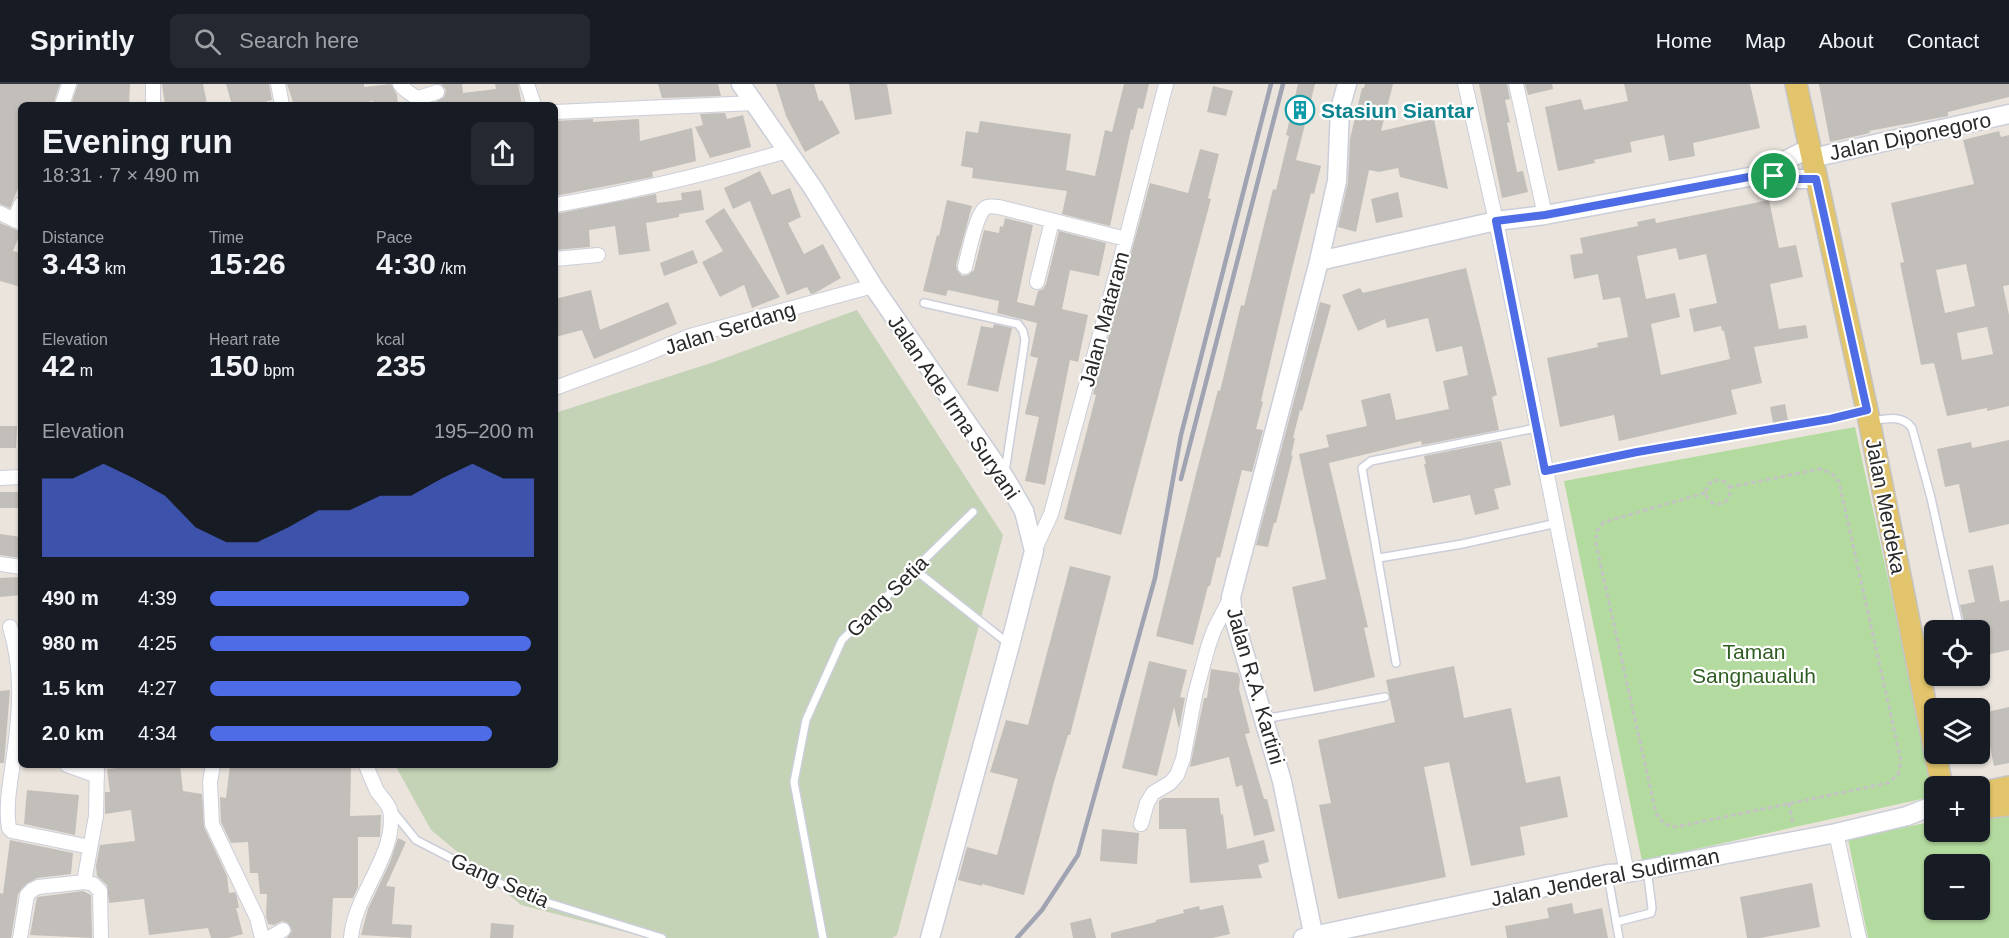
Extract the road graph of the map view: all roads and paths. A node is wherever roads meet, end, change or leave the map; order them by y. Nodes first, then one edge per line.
1 (69, 84) edge
2 (153, 84) edge
3 (278, 84) edge
4 (400, 84) edge
5 (527, 84) edge
6 (741, 84) edge
7 (1166, 84) edge
8 (1347, 84) edge
9 (1465, 84) edge
10 (1516, 84) edge
11 (1796, 84) edge
12 (437, 92) dead end
13 (63, 102) edge
14 (153, 102) edge
15 (281, 102) edge
16 (420, 102) edge
17 (533, 102) edge
18 (754, 103) junction
19 (558, 112) edge
20 (2009, 114) edge
21 (787, 151) junction
22 (1811, 153) junction
23 (1765, 174) junction
24 (1816, 179) junction
25 (558, 205) edge
26 (0, 213) edge
27 (1545, 215) junction
28 (18, 221) edge
29 (1052, 221) junction
30 (1496, 221) junction
31 (1126, 239) junction
32 (598, 255) dead end
33 (558, 259) edge
34 (1319, 261) junction
35 (965, 267) dead end
36 (1037, 282) dead end
37 (873, 286) junction
38 (924, 303) dead end
39 (558, 387) edge
40 (1868, 416) junction
41 (1536, 428) junction
42 (1545, 471) junction
43 (0, 477) edge
44 (18, 477) edge
45 (1005, 478) junction
46 (1730, 487) junction
47 (1705, 493) junction
48 (973, 512) dead end
49 (1557, 523) junction
50 (1034, 551) junction
51 (1379, 558) junction
52 (0, 564) edge
53 (18, 567) edge
54 (914, 569) junction
55 (1231, 597) junction
56 (1958, 620) edge
57 (7, 633) edge
58 (1010, 645) junction
59 (1924, 659) edge
60 (1396, 663) dead end
61 (18, 669) edge
62 (1385, 697) dead end
63 (1264, 719) junction
64 (18, 754) edge
65 (82, 768) edge
66 (212, 768) edge
67 (367, 768) edge
68 (97, 771) edge
69 (2009, 787) edge
70 (1990, 791) edge
71 (4, 801) edge
72 (1789, 803) junction
73 (2009, 805) edge
74 (390, 807) junction
75 (1990, 807) edge
76 (1924, 809) edge
77 (1924, 815) edge
78 (1907, 816) junction
79 (1141, 824) dead end
80 (1836, 833) junction
81 (1796, 840) junction
82 (90, 847) junction
83 (1647, 869) junction
84 (1627, 873) junction
85 (1608, 874) junction
86 (84, 882) junction
87 (1616, 922) junction
88 (283, 930) dead end
89 (1310, 937) edge
90 (20, 938) edge
91 (101, 938) edge
92 (262, 938) edge
93 (268, 938) edge
94 (351, 938) edge
95 (662, 938) edge
96 (823, 938) edge
97 (930, 938) edge
98 (1619, 938) edge
99 (1859, 938) edge

1 - 13 street
2 - 14 street
3 - 15 street
4 - 16 street
5 - 17 street
6 - 18 street, Jalan Ade Irma Suryani
7 - 31 street, Jalan Mataram
8 - 34 street, Jalan R.A. Kartini
9 - 30 street
10 - 27 street
11 - 22 main road, Jalan Merdeka
12 - 16 street
18 - 19 street
18 - 21 street, Jalan Ade Irma Suryani
20 - 22 street, Jalan Diponegoro
21 - 25 street
21 - 37 street, Jalan Ade Irma Suryani
22 - 23 street, Jalan Diponegoro
22 - 24 main road, Jalan Merdeka
23 - 24 street, Jalan Diponegoro
23 - 27 street, Jalan Diponegoro
24 - 40 main road, Jalan Merdeka
26 - 28 street
27 - 30 street, Jalan Diponegoro
29 - 31 street
29 - 35 street
29 - 36 street
30 - 34 street, Jalan Diponegoro
30 - 41 street
31 - 50 street, Jalan Mataram
32 - 33 street
34 - 55 street, Jalan R.A. Kartini
37 - 39 street, Jalan Serdang
37 - 45 street, Jalan Ade Irma Suryani
38 - 45 lane
40 - 42 lane
40 - 56 lane
40 - 59 main road, Jalan Merdeka
41 - 42 street
41 - 51 lane
42 - 49 street
43 - 44 street
45 - 50 street, Jalan Ade Irma Suryani
46 - 47 path
46 - 47 path
46 - 72 path
47 - 72 path
48 - 54 lane, Gang Setia
49 - 51 lane
49 - 84 street
50 - 58 street, Jalan Ade Irma Suryani
51 - 60 lane
52 - 53 street
54 - 58 lane
54 - 96 lane, Gang Setia
55 - 63 street, Jalan R.A. Kartini
55 - 79 street
57 - 61 street
58 - 97 street, Jalan Ade Irma Suryani
62 - 63 lane
63 - 89 street, Jalan R.A. Kartini
64 - 71 street
65 - 68 street
66 - 92 street
67 - 74 street, Gang Setia
68 - 82 street
69 - 70 main road
71 - 82 street
72 - 81 path
73 - 75 main road
74 - 94 street
74 - 95 lane, Gang Setia
76 - 78 street, Jalan Jenderal Sudirman
77 - 78 street, Jalan Jenderal Sudirman
78 - 80 street, Jalan Jenderal Sudirman
80 - 81 street, Jalan Jenderal Sudirman
80 - 99 street
81 - 83 street, Jalan Jenderal Sudirman
82 - 86 street
83 - 84 street, Jalan Jenderal Sudirman
83 - 87 lane
84 - 85 street, Jalan Jenderal Sudirman
85 - 87 lane
85 - 89 street, Jalan Jenderal Sudirman
86 - 90 street
86 - 91 street
87 - 98 lane
88 - 93 street

